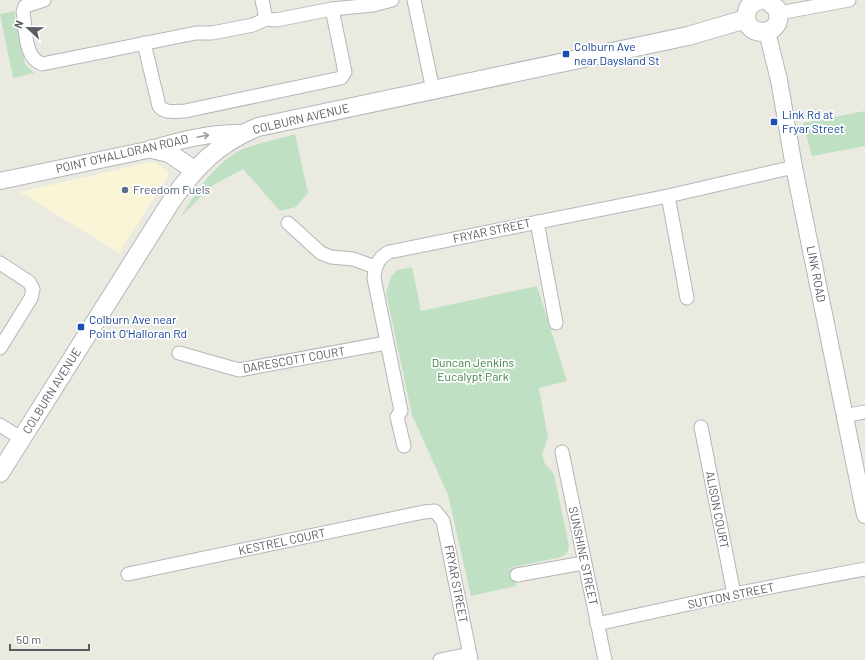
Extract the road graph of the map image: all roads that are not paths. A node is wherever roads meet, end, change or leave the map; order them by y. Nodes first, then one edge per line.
1 (44, 0) edge
2 (262, 0) edge
3 (392, 0) edge
4 (414, 0) edge
5 (758, 0) edge
6 (767, 0) edge
7 (849, 0) edge
8 (332, 10) junction
9 (779, 13) junction
10 (266, 19) junction
11 (746, 20) junction
12 (767, 32) junction
13 (144, 43) junction
14 (433, 90) junction
15 (244, 133) junction
16 (152, 149) junction
17 (794, 167) junction
18 (194, 170) junction
19 (0, 181) edge
20 (668, 196) junction
21 (537, 222) junction
22 (288, 223) dead end
23 (0, 263) edge
24 (375, 267) junction
25 (687, 298) dead end
26 (556, 323) dead end
27 (386, 343) junction
28 (0, 348) edge
29 (179, 353) dead end
30 (865, 412) edge
31 (844, 416) junction
32 (0, 425) edge
33 (701, 426) dead end
34 (22, 439) junction
35 (404, 446) dead end
36 (562, 452) dead end
37 (0, 473) edge
38 (435, 511) joint
39 (865, 516) edge
40 (584, 563) junction
41 (865, 569) edge
42 (128, 574) dead end
43 (517, 575) dead end
44 (734, 594) junction
45 (597, 624) junction
46 (470, 657) edge
47 (440, 660) edge
48 (605, 660) edge

1 - 13 street
2 - 10 street
3 - 8 street
4 - 14 street
5 - 11 main road
6 - 9 main road
7 - 9 street
8 - 10 street
8 - 13 street
9 - 12 main road
10 - 13 street
11 - 12 main road
11 - 14 main road, COLBURN AVENUE
12 - 17 street, LINK ROAD
14 - 15 main road, COLBURN AVENUE
16 -> 15 street, POINT O'HALLORAN ROAD
15 - 18 main road, COLBURN AVENUE
16 - 18 main road
16 - 19 street, POINT O'HALLORAN ROAD
17 - 20 street, FRYAR STREET
17 - 31 street, LINK ROAD
18 - 34 main road, COLBURN AVENUE
20 - 21 street, FRYAR STREET
20 - 25 street
21 - 24 street, FRYAR STREET
21 - 26 street
22 - 24 street
23 - 28 street
24 - 27 street
27 - 29 street, DARESCOTT COURT
27 - 35 street
30 - 31 street
31 - 39 street, LINK ROAD
32 - 34 street
33 - 44 street, ALISON COURT
34 - 37 main road, COLBURN AVENUE
36 - 40 street, SUNSHINE STREET
38 - 42 street, KESTREL COURT
38 - 46 street, FRYAR STREET
40 - 43 street
40 - 45 street, SUNSHINE STREET
41 - 44 street, SUTTON STREET
44 - 45 street, SUTTON STREET
45 - 48 street, SUNSHINE STREET
46 - 47 street

